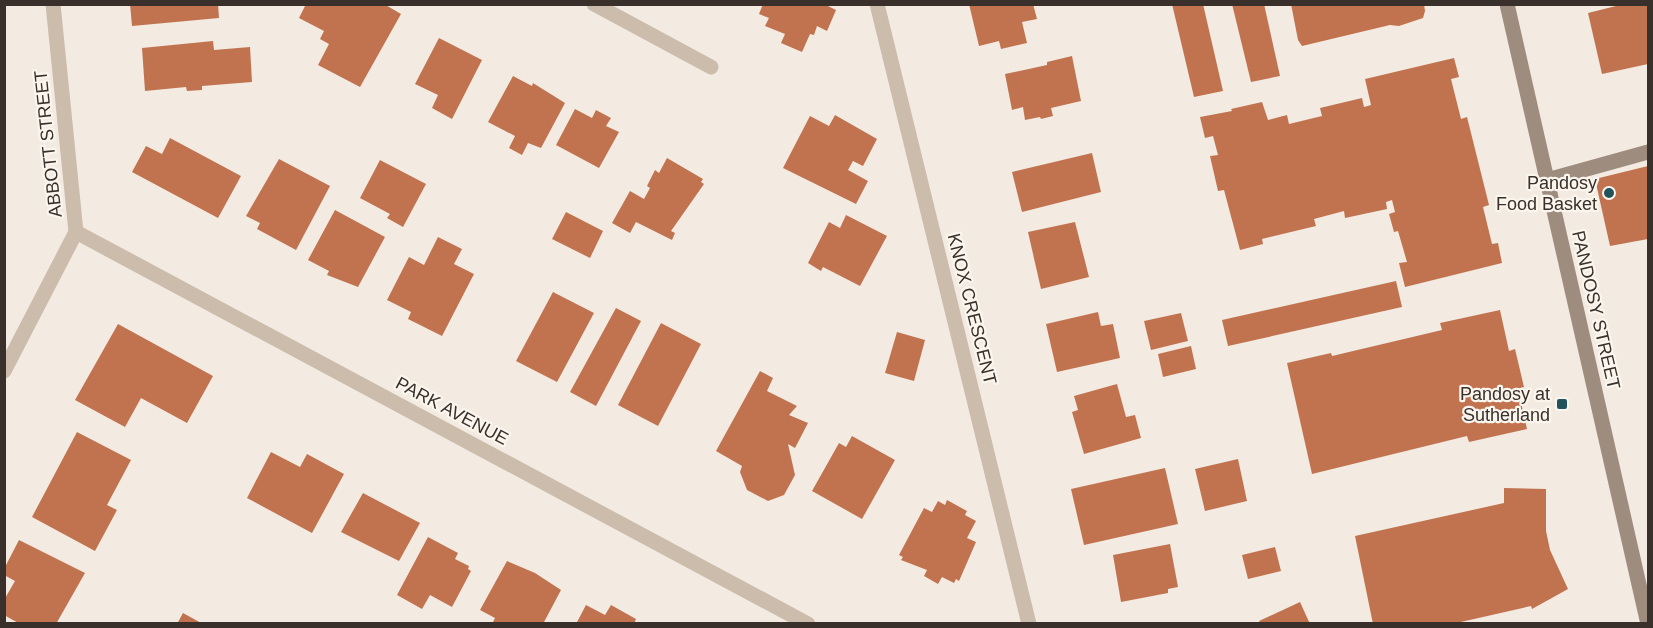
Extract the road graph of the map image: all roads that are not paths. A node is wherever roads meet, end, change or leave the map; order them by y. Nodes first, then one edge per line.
1 (53, 4) edge
2 (594, 4) edge
3 (877, 4) edge
4 (1507, 4) edge
5 (711, 67) dead end
6 (1648, 152) edge
7 (1547, 180) junction
8 (76, 232) junction
9 (4, 371) edge
10 (808, 624) edge
11 (1029, 624) edge
12 (1648, 624) edge

1 - 8 street, ABBOTT STREET
2 - 5 street
3 - 11 street, KNOX CRESCENT
4 - 7 main road, PANDOSY STREET
6 - 7 main road
7 - 12 main road, PANDOSY STREET
8 - 9 street, ABBOTT STREET
8 - 10 street, PARK AVENUE

